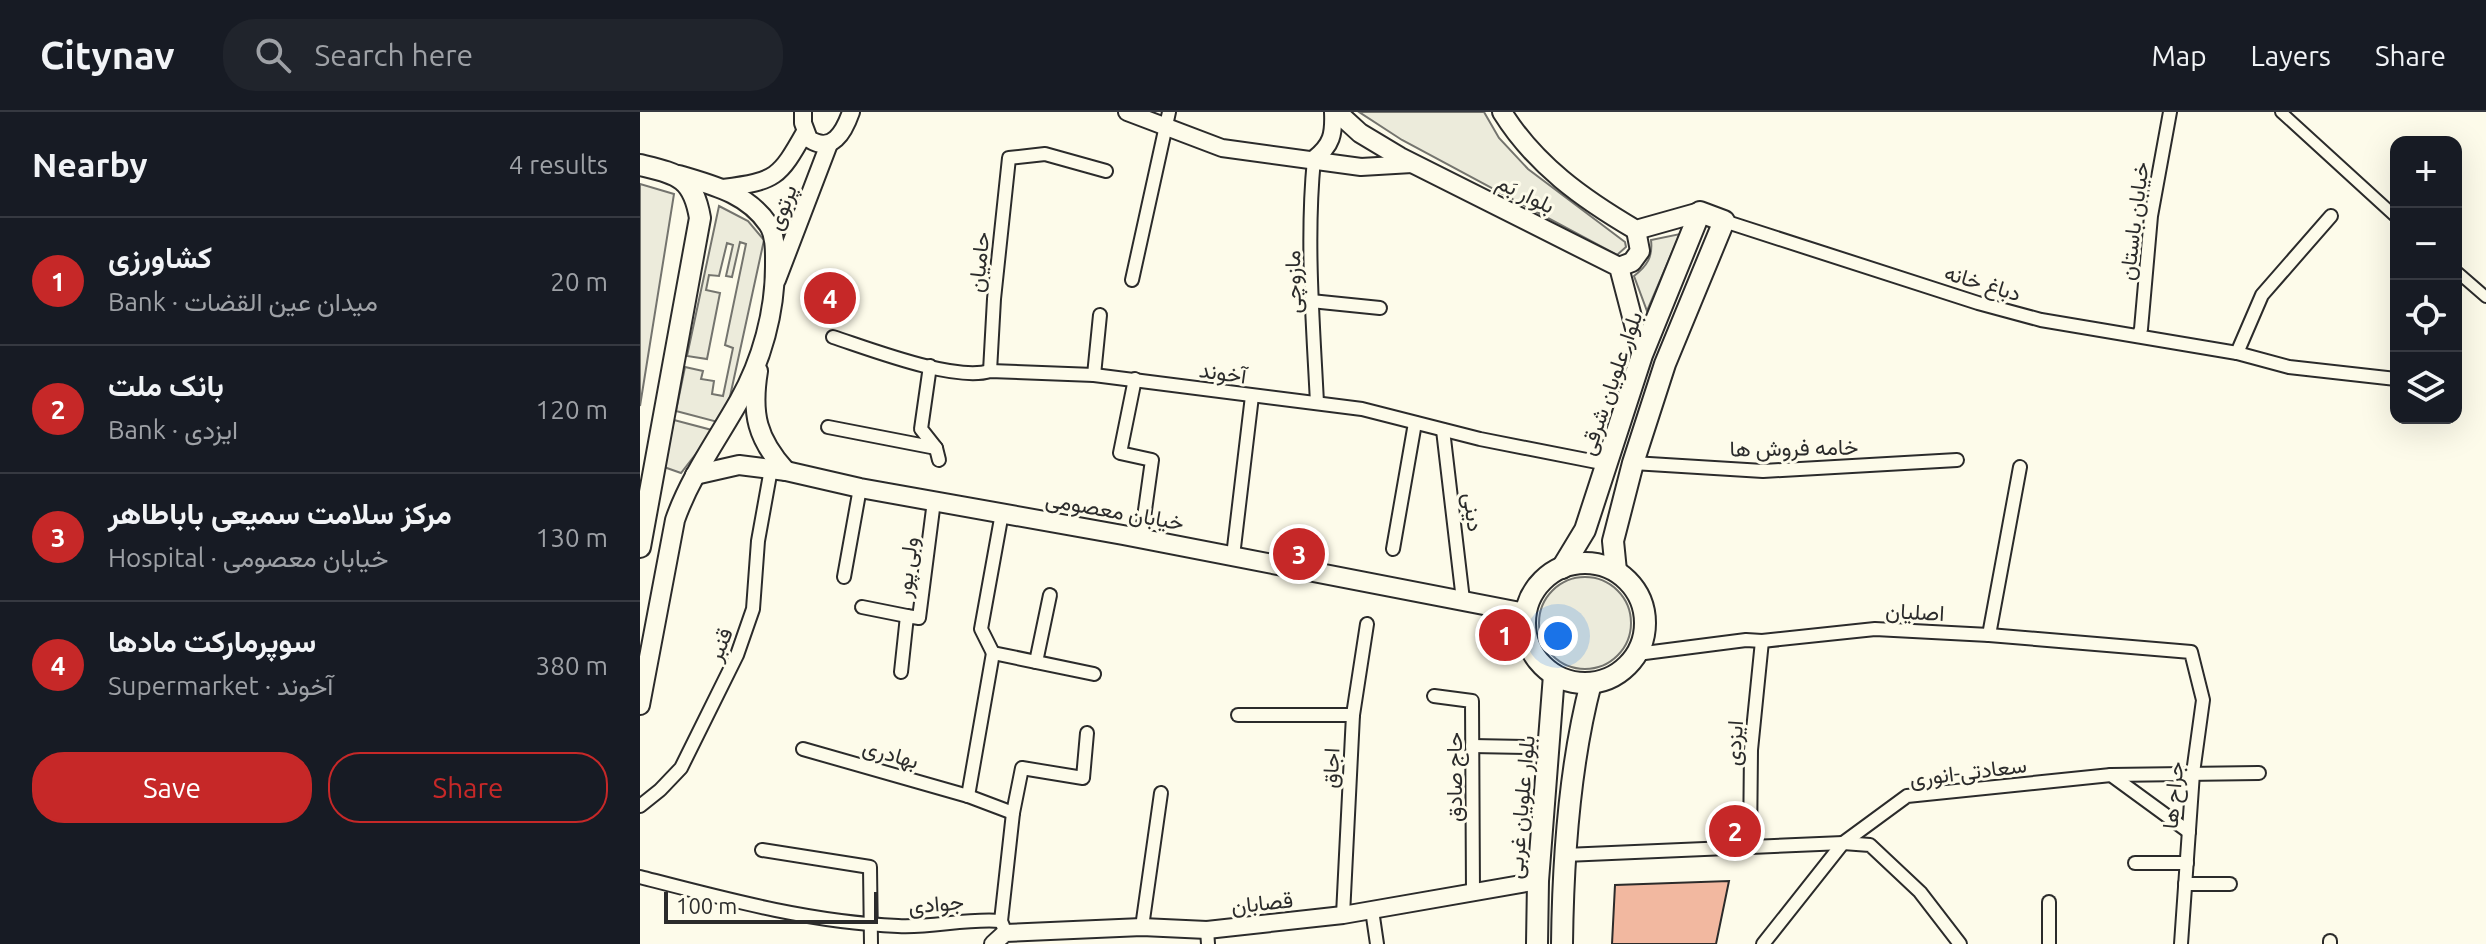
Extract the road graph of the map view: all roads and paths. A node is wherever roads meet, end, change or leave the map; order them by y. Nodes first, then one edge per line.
1 (803, 112) edge
2 (851, 112) edge
3 (1127, 112) edge
4 (1335, 112) edge
5 (1502, 112) edge
6 (2170, 112) edge
7 (2281, 112) edge
8 (1168, 120) edge
9 (805, 132) junction
10 (829, 144) junction
11 (1314, 159) junction
12 (1412, 164) junction
13 (640, 165) edge
14 (1106, 171) dead end
15 (679, 175) junction
16 (723, 188) junction
17 (1700, 212) junction
18 (2390, 212) edge
19 (2331, 216) dead end
20 (1724, 221) junction
21 (1636, 230) junction
22 (1619, 267) junction
23 (2462, 276) edge
24 (1132, 280) dead end
25 (775, 285) junction
26 (2486, 297) edge
27 (1311, 301) junction
28 (1380, 308) dead end
29 (1100, 315) dead end
30 (2138, 336) junction
31 (833, 337) dead end
32 (762, 350) junction
33 (2237, 353) junction
34 (1642, 355) junction
35 (930, 366) junction
36 (990, 371) junction
37 (1094, 375) junction
38 (2390, 378) edge
39 (1135, 379) junction
40 (1252, 396) junction
41 (1317, 403) junction
42 (1415, 423) junction
43 (828, 427) dead end
44 (1443, 430) junction
45 (1957, 460) dead end
46 (1633, 463) junction
47 (1607, 464) junction
48 (2020, 467) dead end
49 (779, 470) junction
50 (695, 475) junction
51 (860, 488) junction
52 (934, 501) junction
53 (1002, 513) junction
54 (1141, 539) junction
55 (640, 547) edge
56 (1393, 549) dead end
57 (1233, 556) junction
58 (1562, 568) junction
59 (1616, 571) junction
60 (844, 577) dead end
61 (1050, 595) dead end
62 (1463, 600) junction
63 (862, 607) dead end
64 (1525, 613) junction
65 (907, 616) junction
66 (1367, 624) dead end
67 (1989, 635) junction
68 (1762, 641) junction
69 (2191, 652) joint
70 (993, 653) junction
71 (1637, 654) junction
72 (1036, 662) junction
73 (901, 672) dead end
74 (1094, 674) dead end
75 (1554, 675) junction
76 (1591, 683) junction
77 (1434, 696) dead end
78 (640, 705) edge
79 (1238, 715) dead end
80 (1353, 715) junction
81 (1087, 733) dead end
82 (1472, 746) junction
83 (1527, 747) dead end
84 (803, 749) dead end
85 (2193, 773) junction
86 (2259, 773) dead end
87 (2111, 775) junction
88 (1161, 793) dead end
89 (968, 796) junction
90 (640, 806) edge
91 (1013, 813) junction
92 (2189, 832) junction
93 (1843, 843) junction
94 (1750, 847) junction
95 (762, 850) dead end
96 (1565, 855) junction
97 (2135, 863) dead end
98 (2187, 863) junction
99 (640, 877) edge
100 (1538, 881) junction
101 (2185, 884) junction
102 (2230, 884) dead end
103 (1473, 892) junction
104 (2049, 902) dead end
105 (1372, 910) junction
106 (1343, 915) junction
107 (871, 923) junction
108 (1142, 927) junction
109 (1000, 933) edge
110 (1207, 937) edge
111 (871, 944) edge
112 (1377, 944) edge
113 (1537, 944) edge
114 (1562, 944) edge
115 (1763, 944) edge
116 (1960, 944) edge
117 (2049, 944) edge
118 (2181, 944) edge

1 - 9 street
2 - 10 street, پرتوی
3 - 8 street
4 - 11 street
4 - 12 main road, بلوار بَم
5 - 21 main road, بلوار بَم
6 - 30 street, خیابان باستان
7 - 18 street
8 - 11 street
8 - 24 street
9 - 10 street
9 - 16 street
10 - 25 street, پرتوی
11 - 12 street
11 - 27 street, مازوچی
12 - 22 main road, بلوار بَم
13 - 15 main road
14 - 36 street, حامیان
15 - 16 main road
15 - 55 main road
16 - 25 main road
17 - 20 main road
17 - 21 main road
17 - 34 main road, بلوار علویان شرقی
19 - 33 street
20 - 30 street, دباغ خانه
20 - 46 main road, بلوار علویان شرقی
21 - 22 main road
22 - 34 main road
23 - 26 street
25 - 32 main road
27 - 28 street
27 - 41 street, مازوچی
29 - 37 street
30 - 33 street, دباغ خانه
31 - 35 street, آخوند
32 - 49 main road
32 - 50 main road
33 - 38 street, دباغ خانه
34 - 47 main road, بلوار علویان شرقی
35 - 36 street, آخوند
35 - 43 street
36 - 37 street, آخوند
37 - 39 street, آخوند
39 - 40 street, آخوند
39 - 54 street
40 - 41 street, آخوند
40 - 57 street
41 - 42 street, آخوند
42 - 44 street, آخوند
42 - 56 street
44 - 47 street, آخوند
44 - 62 street, دینی
45 - 46 street, خامه فروش ها
46 - 59 main road, بلوار علویان شرقی
47 - 58 main road, بلوار علویان شرقی
48 - 67 street
49 - 50 main road, خیابان معصومی
49 - 51 main road, خیابان معصومی
49 - 90 street, قنبر
50 - 78 main road
51 - 52 main road, خیابان معصومی
51 - 60 street
52 - 53 main road, خیابان معصومی
52 - 65 street, ولی پور
53 - 54 main road, خیابان معصومی
53 - 70 street
54 - 57 main road, خیابان معصومی
57 - 62 main road, خیابان معصومی
58 - 59 main road
58 - 64 main road
59 - 71 main road
61 - 72 street
62 - 64 main road, خیابان معصومی
63 - 65 street
64 - 75 main road
65 - 73 street, ولی پور
66 - 80 street, اجاق
67 - 68 street, اصلیان
67 - 69 street, اصلیان
68 - 71 street, اصلیان
68 - 94 street, ایزدی
69 - 85 street, جراح ها
70 - 72 street
70 - 89 street
71 - 76 main road
72 - 74 street
75 - 76 main road
75 - 100 main road, بلوار علویان غربی
76 - 96 main road
77 - 82 street, حاج صادق
79 - 80 street
80 - 106 street, اجاق
81 - 91 street
82 - 83 street
82 - 103 street, حاج صادق
84 - 89 street, بهادری
85 - 86 street, سعادتی-انوری
85 - 87 street, سعادتی-انوری
85 - 92 street, جراح ها
87 - 92 street
87 - 93 street, سعادتی-انوری
88 - 108 street
89 - 91 street, بهادری
91 - 109 street
92 - 98 street, جراح ها
93 - 94 street
93 - 115 street, سعادتی-انوری
93 - 116 street
94 - 96 street
95 - 107 street
96 - 114 main road
97 - 98 street
98 - 101 street, جراح ها
99 - 107 street, جوادی
100 - 103 street, قصابان
100 - 113 main road, بلوار علویان غربی
101 - 102 street
101 - 118 street, جراح ها
103 - 105 street, قصابان
104 - 117 street
105 - 106 street, قصابان
105 - 112 street
106 - 110 street, قصابان
107 - 109 street, جوادی
107 - 111 street
108 - 109 street, قصابان
108 - 110 street, قصابان

